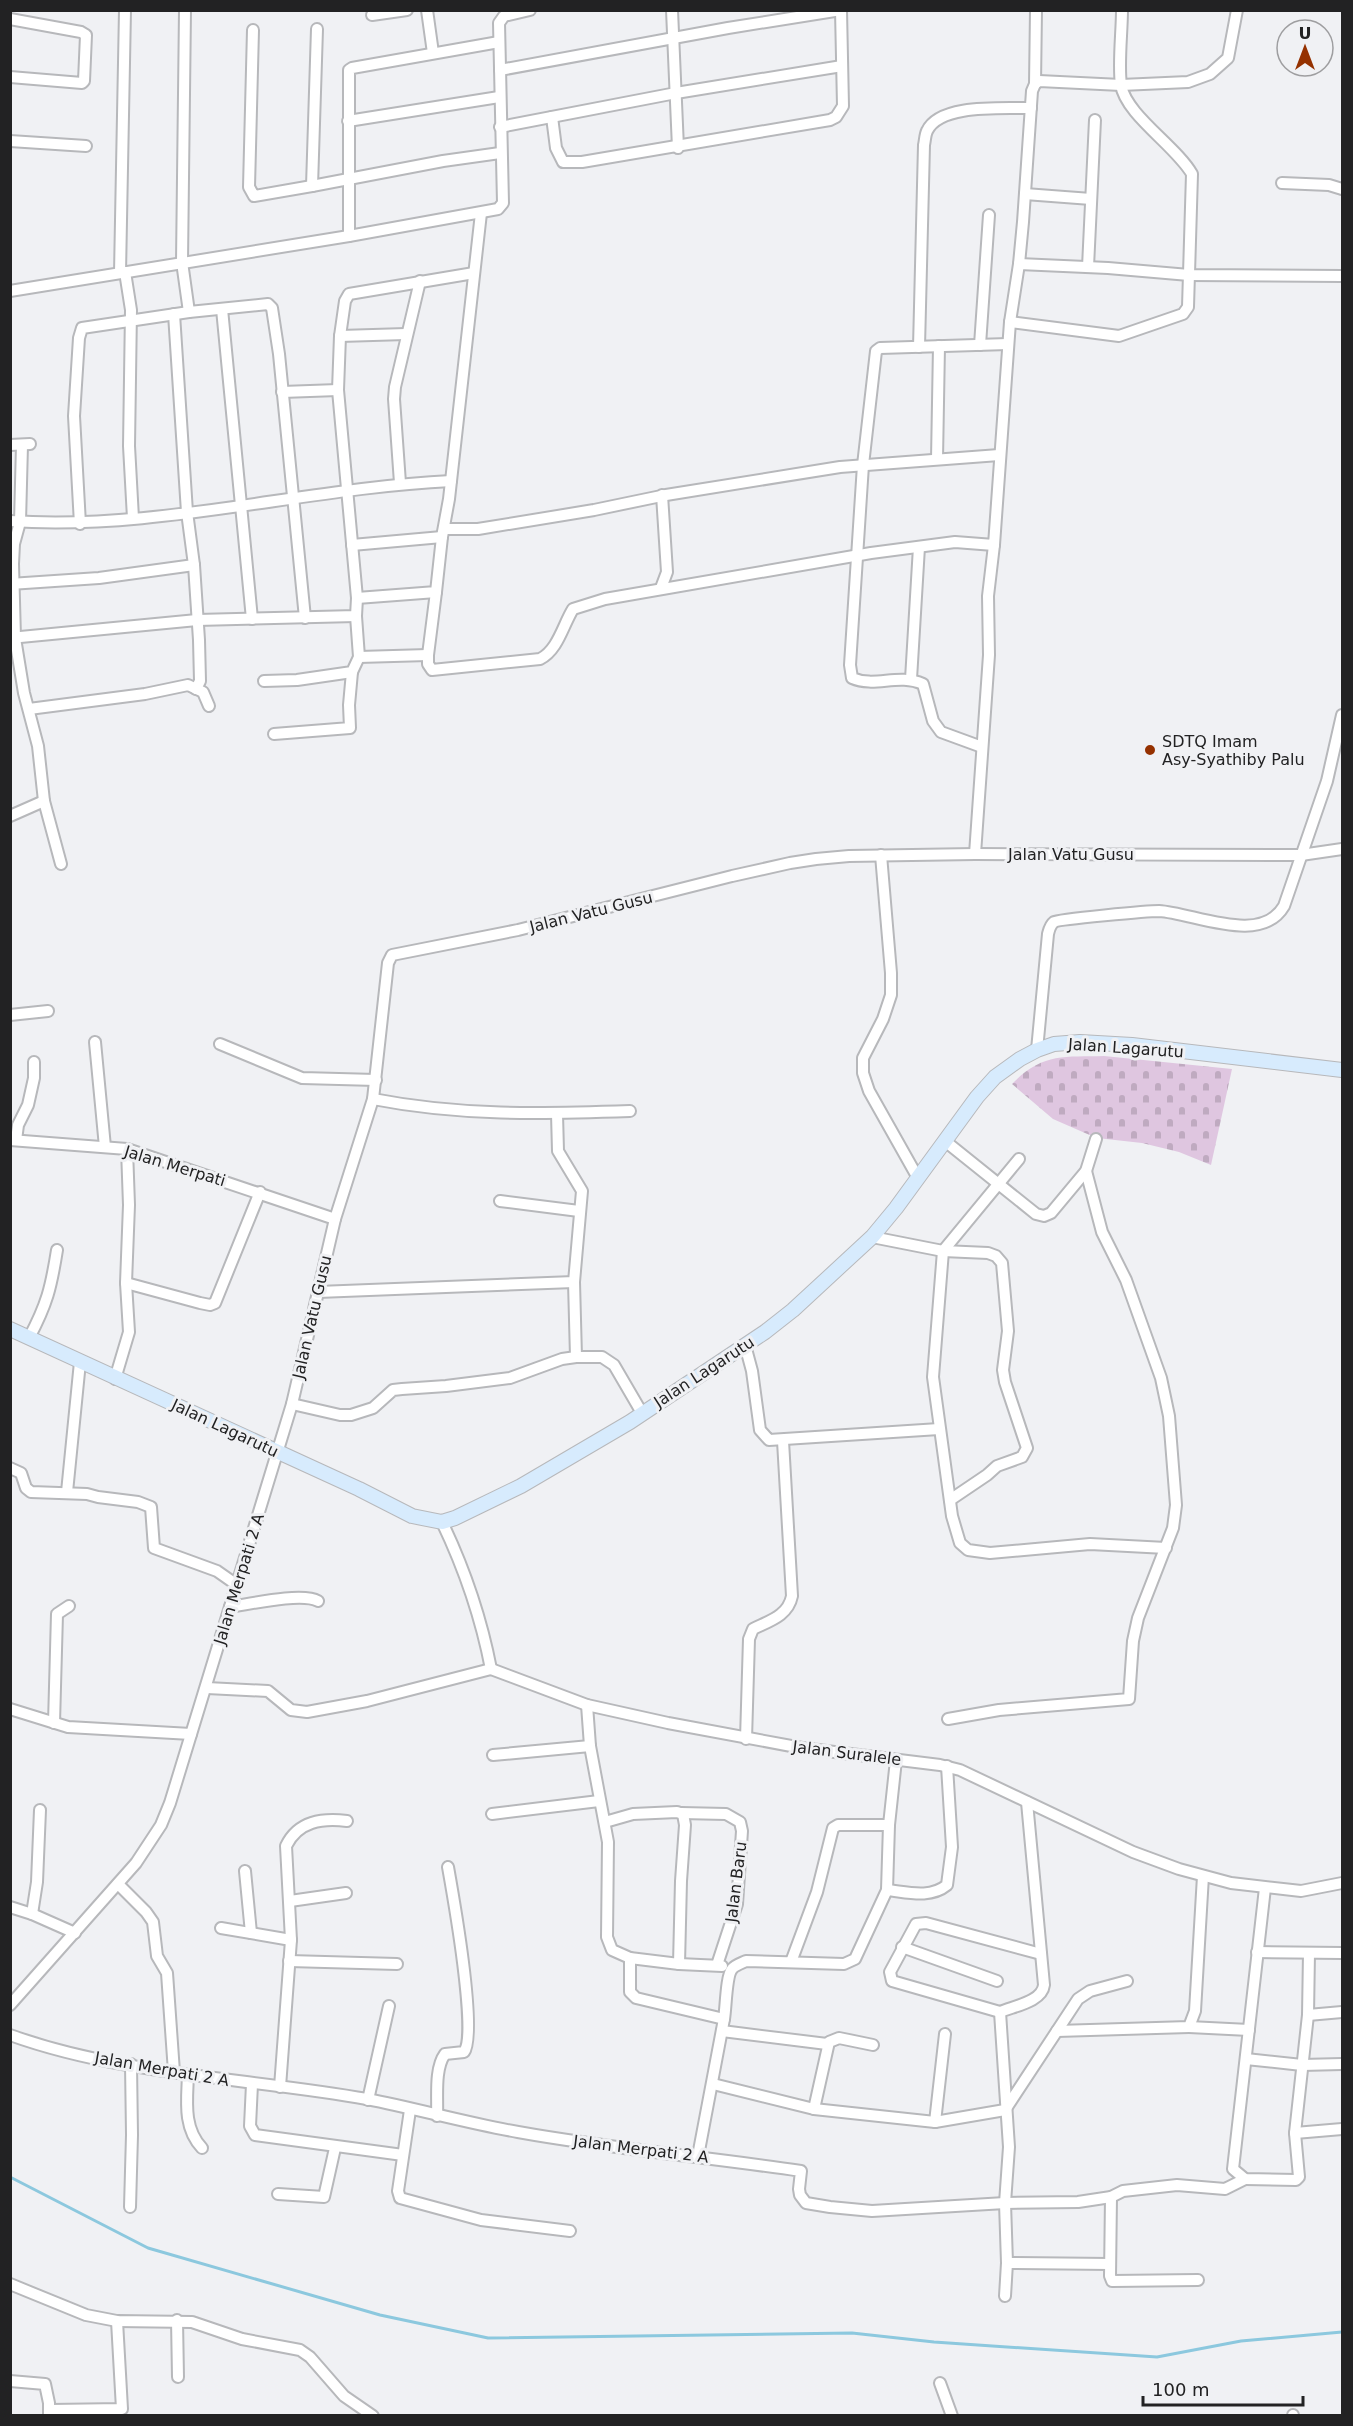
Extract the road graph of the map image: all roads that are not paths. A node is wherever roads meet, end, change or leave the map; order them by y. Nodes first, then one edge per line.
1 (125, 10) edge
2 (185, 10) edge
3 (407, 10) edge
4 (427, 10) edge
5 (530, 10) edge
6 (672, 10) edge
7 (841, 10) edge
8 (1036, 10) edge
9 (1122, 10) edge
10 (1237, 10) edge
11 (372, 15) dead end
12 (10, 19) edge
13 (317, 29) dead end
14 (253, 30) dead end
15 (673, 38) junction
16 (499, 42) junction
17 (433, 53) junction
18 (842, 66) junction
19 (500, 70) junction
20 (10, 77) edge
21 (1035, 84) junction
22 (1121, 85) junction
23 (676, 93) junction
24 (499, 97) junction
25 (1031, 108) junction
26 (552, 117) junction
27 (1095, 120) dead end
28 (348, 121) junction
29 (500, 127) junction
30 (10, 141) edge
31 (86, 146) dead end
32 (678, 147) junction
33 (500, 153) junction
34 (349, 179) junction
35 (1282, 183) dead end
36 (312, 186) junction
37 (1342, 189) edge
38 (1025, 195) junction
39 (1091, 199) junction
40 (481, 213) junction
41 (989, 215) dead end
42 (349, 237) junction
43 (182, 262) junction
44 (1019, 264) junction
45 (1088, 267) junction
46 (123, 272) junction
47 (474, 273) junction
48 (1189, 275) junction
49 (1342, 276) edge
50 (420, 281) junction
51 (10, 291) edge
52 (222, 309) junction
53 (189, 312) junction
54 (174, 314) junction
55 (130, 321) junction
56 (1010, 322) junction
57 (406, 334) junction
58 (340, 336) junction
59 (1008, 344) junction
60 (980, 345) junction
61 (939, 346) junction
62 (919, 347) junction
63 (339, 390) junction
64 (282, 392) junction
65 (10, 445) edge
66 (999, 455) junction
67 (937, 459) junction
68 (863, 465) junction
69 (451, 481) junction
70 (400, 483) junction
71 (346, 490) junction
72 (662, 495) junction
73 (294, 497) junction
74 (241, 505) junction
75 (187, 513) junction
76 (133, 518) junction
77 (15, 521) edge
78 (80, 524) junction
79 (443, 533) junction
80 (352, 545) junction
81 (994, 545) junction
82 (919, 547) junction
83 (856, 555) junction
84 (194, 565) junction
85 (12, 584) edge
86 (661, 588) junction
87 (436, 592) junction
88 (357, 598) junction
89 (356, 616) junction
90 (305, 618) junction
91 (252, 619) junction
92 (197, 620) junction
93 (13, 638) edge
94 (428, 655) junction
95 (359, 657) junction
96 (352, 672) junction
97 (911, 679) junction
98 (264, 681) dead end
99 (196, 689) junction
100 (209, 706) dead end
101 (29, 710) junction
102 (1342, 715) edge
103 (274, 734) dead end
104 (982, 747) junction
105 (44, 801) junction
106 (10, 816) edge
107 (1342, 849) edge
108 (975, 854) junction
109 (880, 855) junction
110 (1301, 855) junction
111 (61, 864) dead end
112 (48, 1011) dead end
113 (10, 1015) edge
114 (95, 1042) dead end
115 (220, 1044) dead end
116 (1037, 1050) junction
117 (34, 1062) dead end
118 (1342, 1070) edge
119 (376, 1080) junction
120 (373, 1099) junction
121 (630, 1111) dead end
122 (557, 1114) junction
123 (1096, 1139) dead end
124 (14, 1140) edge
125 (945, 1141) junction
126 (105, 1147) junction
127 (128, 1149) junction
128 (1019, 1159) dead end
129 (1086, 1171) junction
130 (918, 1178) junction
131 (997, 1183) junction
132 (260, 1192) junction
133 (500, 1201) dead end
134 (579, 1211) junction
135 (335, 1219) junction
136 (872, 1237) junction
137 (57, 1250) dead end
138 (943, 1251) junction
139 (574, 1282) junction
140 (126, 1283) junction
141 (318, 1292) junction
142 (10, 1329) edge
143 (29, 1338) junction
144 (745, 1345) junction
145 (576, 1356) junction
146 (80, 1362) junction
147 (115, 1379) junction
148 (292, 1404) junction
149 (642, 1413) junction
150 (939, 1429) junction
151 (783, 1441) junction
152 (277, 1452) junction
153 (10, 1468) edge
154 (67, 1492) junction
155 (950, 1500) junction
156 (442, 1522) junction
157 (1166, 1548) junction
158 (237, 1585) junction
159 (318, 1601) dead end
160 (69, 1606) dead end
161 (230, 1607) junction
162 (491, 1669) junction
163 (207, 1688) junction
164 (587, 1705) junction
165 (10, 1708) edge
166 (948, 1719) dead end
167 (54, 1723) junction
168 (190, 1734) junction
169 (746, 1739) junction
170 (590, 1746) junction
171 (493, 1755) dead end
172 (896, 1760) junction
173 (947, 1767) junction
174 (599, 1801) junction
175 (1027, 1802) junction
176 (40, 1810) dead end
177 (681, 1813) junction
178 (492, 1814) dead end
179 (346, 1821) dead end
180 (605, 1822) junction
181 (889, 1825) junction
182 (448, 1866) dead end
183 (245, 1871) dead end
184 (1203, 1876) junction
185 (1342, 1883) edge
186 (118, 1884) junction
187 (1265, 1888) junction
188 (887, 1890) junction
189 (346, 1893) dead end
190 (290, 1901) junction
191 (10, 1907) edge
192 (32, 1914) junction
193 (221, 1928) dead end
194 (75, 1933) junction
195 (251, 1933) junction
196 (291, 1940) junction
197 (902, 1947) junction
198 (1257, 1952) junction
199 (1309, 1953) junction
200 (1342, 1953) edge
201 (1041, 1954) junction
202 (630, 1958) junction
203 (289, 1961) junction
204 (791, 1962) junction
205 (397, 1964) dead end
206 (679, 1964) junction
207 (717, 1965) junction
208 (732, 1969) junction
209 (997, 1981) dead end
210 (1127, 1981) dead end
211 (10, 2005) edge
212 (389, 2006) dead end
213 (1000, 2012) junction
214 (1342, 2012) edge
215 (1308, 2015) junction
216 (724, 2019) junction
217 (1189, 2027) junction
218 (1249, 2030) junction
219 (722, 2031) junction
220 (1057, 2031) junction
221 (945, 2034) dead end
222 (10, 2035) edge
223 (827, 2044) junction
224 (873, 2045) dead end
225 (1246, 2059) junction
226 (130, 2064) junction
227 (1342, 2064) edge
228 (1302, 2065) junction
229 (174, 2072) junction
230 (188, 2075) junction
231 (252, 2084) junction
232 (713, 2084) junction
233 (280, 2087) junction
234 (368, 2100) junction
235 (814, 2109) junction
236 (410, 2110) junction
237 (1005, 2110) junction
238 (437, 2116) junction
239 (935, 2122) junction
240 (1342, 2129) edge
241 (1295, 2133) junction
242 (202, 2148) dead end
243 (335, 2148) junction
244 (403, 2156) junction
245 (698, 2156) junction
246 (1245, 2179) junction
247 (278, 2194) dead end
248 (1111, 2197) junction
249 (1005, 2203) junction
250 (130, 2207) dead end
251 (570, 2231) dead end
252 (1007, 2263) junction
253 (1110, 2264) junction
254 (1198, 2280) dead end
255 (10, 2284) edge
256 (1005, 2296) dead end
257 (177, 2320) junction
258 (117, 2321) junction
259 (178, 2377) dead end
260 (10, 2380) edge
261 (940, 2383) dead end
262 (124, 2412) edge
263 (49, 2413) edge
264 (949, 2413) edge
265 (373, 2415) edge

1 - 46 street
2 - 43 street
3 - 11 street
4 - 17 street
5 - 16 street
6 - 15 street
7 - 15 street
7 - 18 street
8 - 21 street
9 - 22 street
10 - 22 street
12 - 20 street
13 - 36 street
14 - 36 street
15 - 19 street
15 - 23 street
16 - 17 street
16 - 19 street
17 - 28 street
18 - 23 street
18 - 32 street
19 - 24 street
21 - 22 street
21 - 25 street
22 - 48 street
23 - 26 street
23 - 32 street
24 - 28 street
24 - 29 street
25 - 38 street
25 - 62 street
26 - 29 street
26 - 32 street
27 - 39 street
28 - 34 street
29 - 33 street
30 - 31 street
33 - 34 street
33 - 40 street
34 - 36 street
34 - 42 street
35 - 37 street
38 - 39 street
38 - 44 street
39 - 45 street
40 - 42 street
40 - 47 street
41 - 60 street
42 - 43 street
43 - 46 street
43 - 53 street
44 - 45 street
44 - 56 street
45 - 48 street
46 - 51 street
46 - 55 street
47 - 50 street
47 - 69 street
48 - 49 street
48 - 56 street
50 - 57 street
50 - 58 street
52 - 53 street
52 - 64 street
52 - 74 street
53 - 54 street
54 - 55 street
54 - 75 street
55 - 76 street
55 - 78 street
56 - 59 street
57 - 58 street
57 - 70 street
58 - 63 street
59 - 60 street
59 - 66 street
60 - 61 street
61 - 62 street
61 - 67 street
62 - 68 street
63 - 64 street
63 - 71 street
64 - 73 street
65 - 77 street
66 - 67 street
66 - 81 street
67 - 68 street
68 - 72 street
68 - 83 street
69 - 70 street
69 - 79 street
70 - 71 street
71 - 73 street
71 - 80 street
72 - 79 street
72 - 86 street
73 - 74 street
73 - 90 street
74 - 75 street
74 - 91 street
75 - 76 street
75 - 84 street
76 - 78 street
77 - 78 street
77 - 85 street
79 - 80 street
79 - 87 street
80 - 88 street
81 - 82 street
81 - 104 street
82 - 83 street
82 - 97 street
83 - 86 street
83 - 97 street
84 - 85 street
84 - 92 street
85 - 93 street
86 - 94 street
87 - 88 street
87 - 94 street
88 - 89 street
89 - 90 street
89 - 95 street
90 - 91 street
91 - 92 street
92 - 93 street
92 - 99 street
93 - 101 street
94 - 95 street
95 - 96 street
96 - 98 street
96 - 103 street
97 - 104 street
99 - 100 street
99 - 101 street
101 - 105 street
102 - 110 street
104 - 108 street
105 - 106 street
105 - 111 street
107 - 110 street, Jalan Vatu Gusu
108 - 109 street, Jalan Vatu Gusu
108 - 110 street, Jalan Vatu Gusu
109 - 119 street, Jalan Vatu Gusu
109 - 130 street
110 - 116 street
112 - 113 street
114 - 126 street
115 - 119 street
116 - 118 street, Jalan Lagarutu
116 - 125 street, Jalan Lagarutu
117 - 124 street
119 - 120 street, Jalan Vatu Gusu
120 - 122 street
120 - 135 street, Jalan Vatu Gusu
121 - 122 street
122 - 134 street
123 - 129 street
124 - 126 street, Jalan Merpati
125 - 130 street, Jalan Lagarutu
125 - 131 street
126 - 127 street, Jalan Merpati
127 - 132 street, Jalan Merpati
127 - 140 street
128 - 131 street
129 - 131 street
129 - 157 street
130 - 136 street, Jalan Lagarutu
131 - 138 street
132 - 135 street, Jalan Merpati
132 - 140 street
133 - 134 street
134 - 139 street
135 - 141 street, Jalan Vatu Gusu
136 - 138 street
136 - 144 street, Jalan Lagarutu
137 - 143 street
138 - 150 street
138 - 155 street
139 - 141 street
139 - 145 street
140 - 147 street
141 - 148 street, Jalan Vatu Gusu
142 - 143 street, Jalan Lagarutu
143 - 146 street, Jalan Lagarutu
144 - 149 street, Jalan Lagarutu
144 - 151 street
145 - 148 street
145 - 149 street
146 - 147 street, Jalan Lagarutu
146 - 154 street
147 - 152 street, Jalan Lagarutu
148 - 152 street, Jalan Vatu Gusu
149 - 156 street, Jalan Lagarutu
150 - 151 street
150 - 155 street
151 - 169 street
152 - 156 street, Jalan Lagarutu
152 - 158 street, Jalan Merpati 2 A
153 - 154 street
154 - 158 street
155 - 157 street
156 - 162 street
157 - 166 street
158 - 161 street, Jalan Merpati 2 A
159 - 161 street
160 - 167 street
161 - 163 street, Jalan Merpati 2 A
162 - 163 street
162 - 164 street, Jalan Suralele
163 - 168 street, Jalan Merpati 2 A
164 - 169 street, Jalan Suralele
164 - 170 street
165 - 167 street
167 - 168 street
168 - 186 street, Jalan Merpati 2 A
169 - 172 street, Jalan Suralele
170 - 171 street
170 - 174 street
172 - 173 street, Jalan Suralele
172 - 181 street
173 - 175 street, Jalan Suralele
173 - 188 street
174 - 178 street
174 - 180 street
175 - 184 street, Jalan Suralele
175 - 201 street
176 - 192 street
177 - 180 street
177 - 206 street
177 - 207 street, Jalan Baru
179 - 190 street
180 - 202 street
181 - 188 street
181 - 204 street
182 - 238 street
183 - 195 street
184 - 187 street, Jalan Suralele
184 - 217 street
185 - 187 street, Jalan Suralele
186 - 194 street, Jalan Merpati 2 A
186 - 229 street
187 - 198 street
188 - 204 street
189 - 190 street
190 - 196 street
191 - 192 street
192 - 194 street
193 - 195 street
194 - 211 street, Jalan Merpati 2 A
195 - 196 street
196 - 203 street
197 - 201 street
197 - 209 street
197 - 213 street
198 - 199 street
198 - 218 street
199 - 200 street
199 - 215 street
201 - 213 street
202 - 206 street
202 - 216 street
203 - 205 street
203 - 233 street
204 - 208 street
206 - 207 street
207 - 208 street
208 - 216 street
210 - 220 street
212 - 234 street
213 - 237 street
214 - 215 street
215 - 228 street
216 - 219 street
217 - 218 street
217 - 220 street
218 - 225 street
219 - 223 street
219 - 232 street
220 - 237 street
221 - 239 street
222 - 226 street, Jalan Merpati 2 A
223 - 224 street
223 - 235 street
225 - 228 street
225 - 246 street
226 - 229 street, Jalan Merpati 2 A
226 - 250 street
227 - 228 street
228 - 241 street
229 - 230 street, Jalan Merpati 2 A
230 - 231 street, Jalan Merpati 2 A
230 - 242 street
231 - 233 street, Jalan Merpati 2 A
231 - 243 street
232 - 235 street
232 - 245 street
233 - 234 street, Jalan Merpati 2 A
234 - 236 street, Jalan Merpati 2 A
235 - 239 street
236 - 238 street, Jalan Merpati 2 A
236 - 244 street
237 - 239 street
237 - 249 street
238 - 245 street, Jalan Merpati 2 A
240 - 241 street
241 - 246 street, Jalan Merpati 2 A
243 - 244 street
243 - 247 street
244 - 251 street
245 - 249 street, Jalan Merpati 2 A
246 - 248 street, Jalan Merpati 2 A
248 - 249 street, Jalan Merpati 2 A
248 - 253 street
249 - 252 street
252 - 253 street
252 - 256 street
253 - 254 street
255 - 258 street
257 - 258 street
257 - 259 street
257 - 265 street
258 - 262 street
260 - 263 street
261 - 264 street
262 - 263 street

